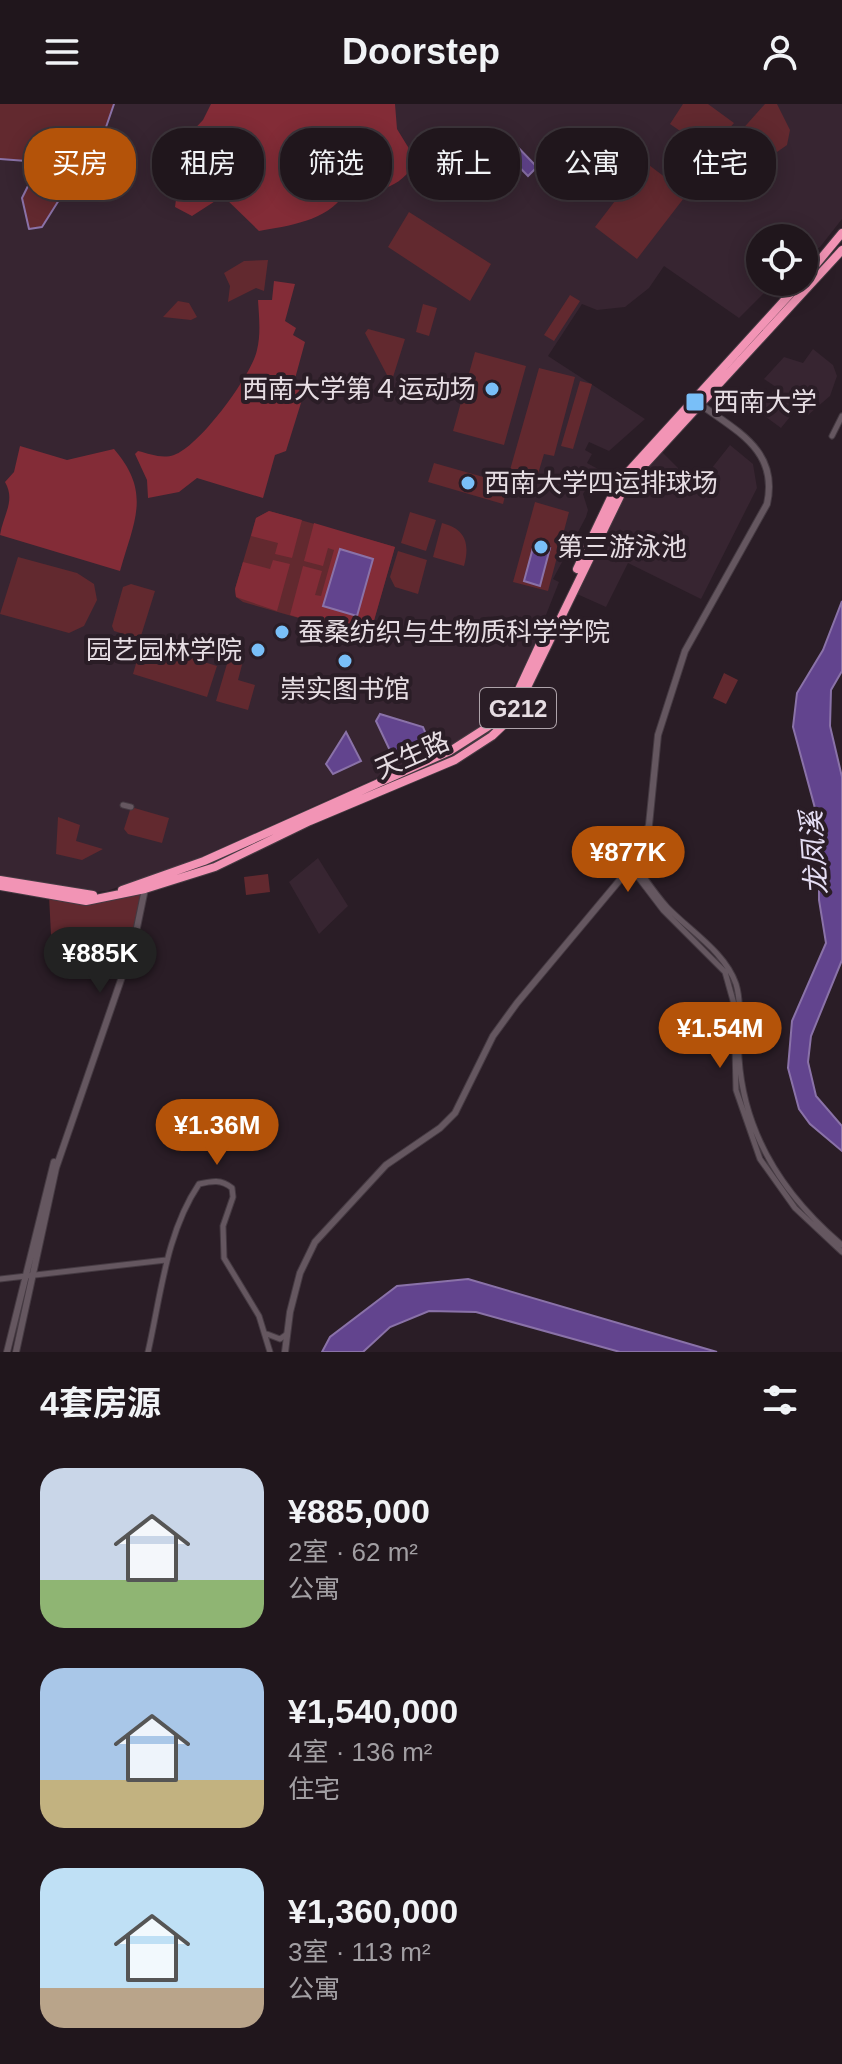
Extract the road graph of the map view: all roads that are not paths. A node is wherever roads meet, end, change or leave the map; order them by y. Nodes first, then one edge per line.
1 (842, 233) edge
2 (842, 250) edge
3 (818, 262) edge
4 (789, 296) edge
5 (698, 403) junction
6 (842, 416) edge
7 (832, 436) dead end
8 (123, 805) dead end
9 (131, 807) dead end
10 (633, 865) junction
11 (0, 880) edge
12 (0, 886) edge
13 (145, 889) junction
14 (77, 1107) junction
15 (842, 1245) edge
16 (842, 1252) edge
17 (166, 1260) junction
18 (23, 1278) junction
19 (32, 1278) junction
20 (0, 1279) edge
21 (266, 1333) junction
22 (287, 1334) junction
23 (7, 1352) edge
24 (16, 1352) edge
25 (148, 1352) edge
26 (270, 1352) edge
27 (285, 1352) edge

1 - 3 highway, 天生路 / G212
2 - 5 highway, 天生路 / G212
4 - 5 highway, 天生路 / G212
5 - 10 street
5 - 11 highway, 天生路 / G212
5 - 13 highway, 天生路 / G212
6 - 7 street
8 - 9 street
10 - 15 street
10 - 16 street
10 - 22 street
12 - 13 highway, 天生路 / G212
13 - 14 street
14 - 18 street
14 - 19 street
17 - 19 street
17 - 21 street
17 - 25 street
18 - 19 street
18 - 20 street
18 - 23 street
19 - 24 street
21 - 22 street
21 - 26 street
22 - 27 street

